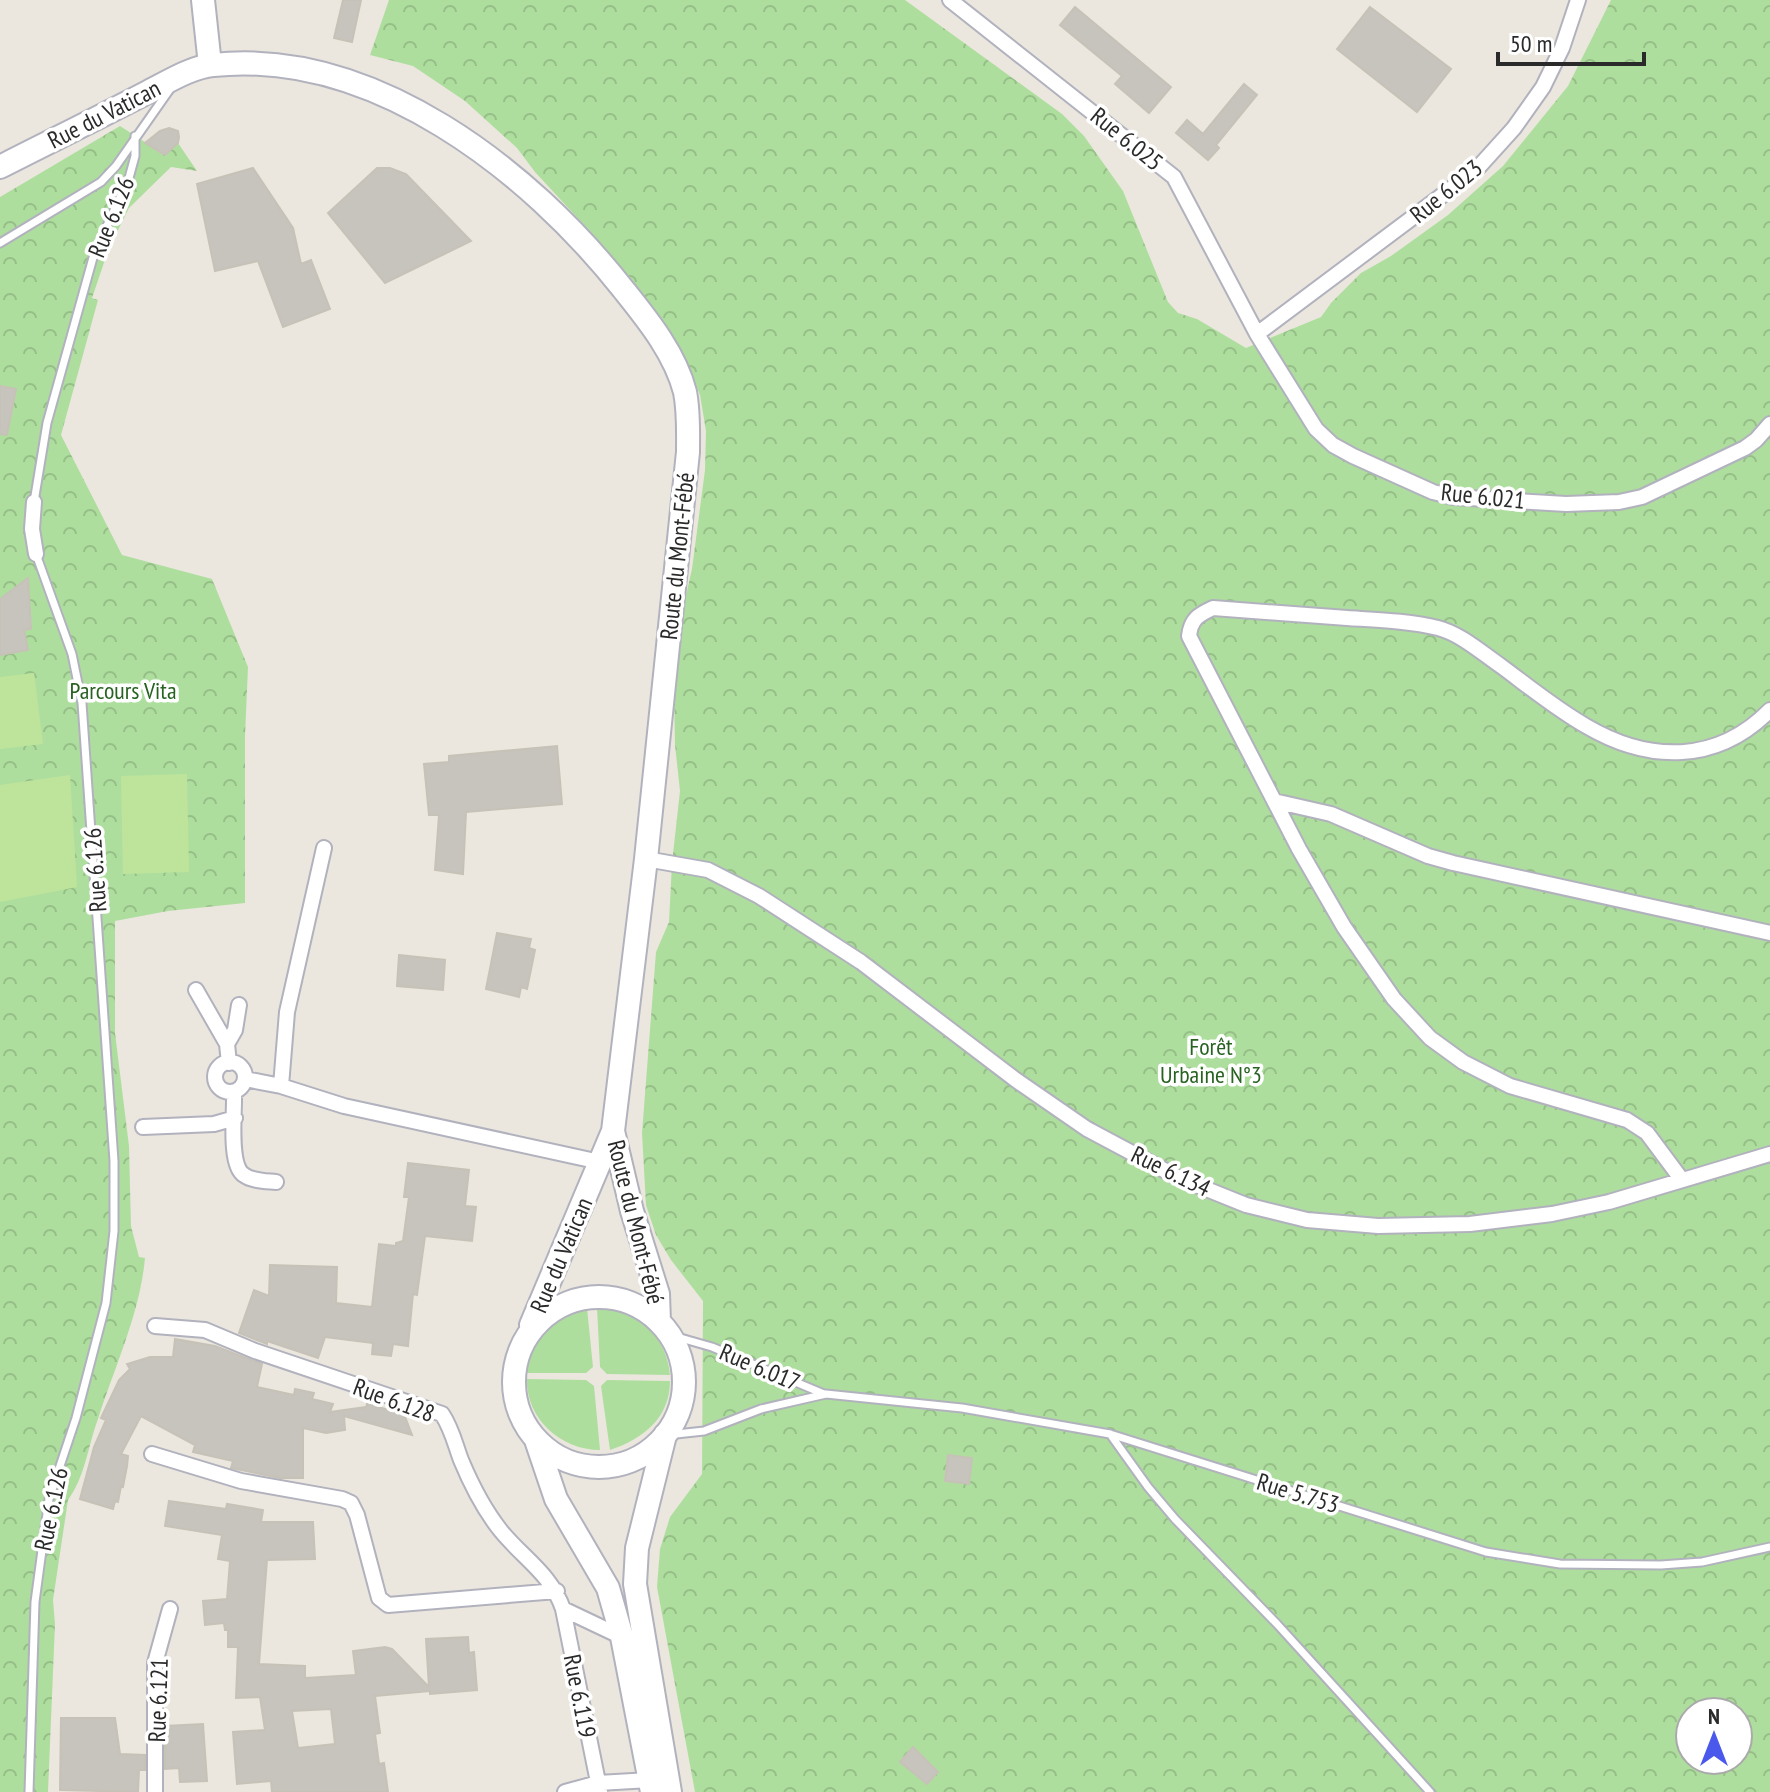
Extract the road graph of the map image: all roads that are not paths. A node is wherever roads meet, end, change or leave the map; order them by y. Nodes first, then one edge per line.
1 (203, 0) edge
2 (950, 0) edge
3 (1578, 0) edge
4 (210, 65) junction
5 (178, 77) junction
6 (135, 136) junction
7 (0, 167) edge
8 (0, 243) edge
9 (1254, 329) junction
10 (1770, 424) edge
11 (34, 502) joint
12 (36, 554) joint
13 (1770, 710) edge
14 (1274, 801) junction
15 (324, 848) dead end
16 (646, 859) junction
17 (1770, 933) edge
18 (196, 990) dead end
19 (239, 1005) dead end
20 (227, 1044) junction
21 (229, 1063) junction
22 (245, 1079) junction
23 (281, 1086) junction
24 (234, 1092) junction
25 (235, 1118) junction
26 (143, 1127) dead end
27 (613, 1131) junction
28 (1770, 1154) edge
29 (600, 1162) junction
30 (1682, 1180) junction
31 (276, 1182) dead end
32 (155, 1326) dead end
33 (665, 1328) junction
34 (527, 1335) junction
35 (826, 1394) junction
36 (1110, 1434) junction
37 (665, 1435) junction
38 (535, 1439) junction
39 (152, 1454) dead end
40 (1770, 1547) edge
41 (557, 1591) junction
42 (170, 1609) dead end
43 (563, 1609) junction
44 (622, 1637) junction
45 (651, 1786) edge
46 (599, 1788) edge
47 (29, 1792) edge
48 (155, 1792) edge
49 (565, 1792) edge
50 (670, 1792) edge
51 (1430, 1792) edge

1 - 4 street
2 - 9 street, Rue 6.025
3 - 9 street, Rue 6.023
4 - 5 street, Rue du Vatican
4 - 16 street, Route du Mont-Fébé
5 - 6 lane
5 - 7 street, Rue du Vatican
6 - 8 lane, Rue 6.126
6 - 11 lane, Rue 6.126
9 - 10 street, Rue 6.021
11 - 12 street, Rue 6.126
12 - 47 lane, Rue 6.126
13 - 14 street
14 - 17 street
14 - 30 street
15 - 23 street
16 - 27 street, Route du Mont-Fébé
16 - 30 street, Rue 6.134
18 - 20 street
19 - 20 street
20 - 21 street
21 - 22 street
21 - 24 street
22 - 23 street
22 - 24 street
23 - 29 street
24 - 25 street
25 - 26 street
25 - 31 street
27 - 29 street, Rue du Vatican
27 - 33 street, Route du Mont-Fébé
28 - 30 street, Rue 6.134
29 - 34 street, Rue du Vatican
32 - 41 street, Rue 6.128
33 - 34 street, Rue 6.017
33 - 35 lane, Rue 6.017
33 - 37 street, Rue 6.017
34 - 38 street, Rue 6.017
35 - 36 lane, Rue 5.753
35 - 37 lane, Rue 6.017
36 - 40 lane, Rue 5.753
36 - 51 lane
37 - 38 street, Rue 6.017
37 - 50 street
38 - 44 street
39 - 41 street
41 - 43 street, Rue 6.128
42 - 48 street, Rue 6.121
43 - 44 street
43 - 46 street, Rue 6.119
44 - 45 street
45 - 46 street
46 - 49 street

